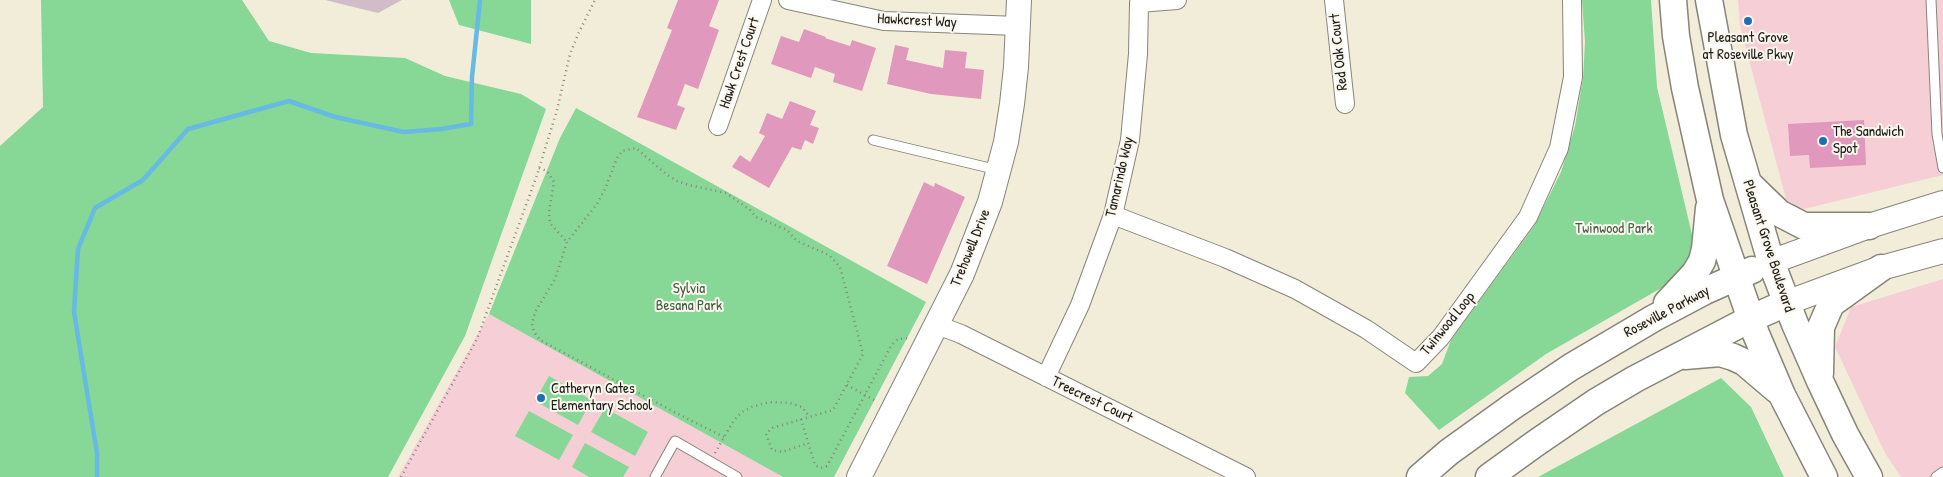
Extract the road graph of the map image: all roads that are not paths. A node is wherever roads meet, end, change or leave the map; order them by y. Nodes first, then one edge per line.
1 (762, 0) edge
2 (788, 0) edge
3 (1019, 0) edge
4 (1177, 0) edge
5 (1334, 0) edge
6 (1572, 0) edge
7 (1672, 0) edge
8 (1709, 0) edge
9 (1931, 0) edge
10 (1018, 26) junction
11 (1345, 104) dead end
12 (718, 126) dead end
13 (873, 140) dead end
14 (1943, 168) edge
15 (998, 170) junction
16 (1747, 182) junction
17 (1710, 200) junction
18 (1943, 203) edge
19 (1112, 215) junction
20 (1869, 226) junction
21 (1943, 250) edge
22 (1771, 262) junction
23 (1881, 268) junction
24 (1736, 276) junction
25 (1786, 303) junction
26 (1654, 318) junction
27 (1750, 319) junction
28 (937, 324) junction
29 (1675, 357) junction
30 (1046, 377) junction
31 (1820, 381) junction
32 (1782, 395) junction
33 (1943, 472) edge
34 (866, 475) edge
35 (655, 477) edge
36 (737, 477) edge
37 (1246, 477) edge
38 (1420, 477) edge
39 (1489, 477) edge
40 (1824, 477) edge
41 (1870, 477) edge
42 (1936, 477) edge

1 - 12 street, Hawk Crest Court
2 - 10 street, Hawkcrest Way
3 - 10 street, Trehowell Drive
4 - 19 street, Tamarindo Way
5 - 11 street, Red Oak Court
6 - 19 street, Twinwood Loop
7 - 17 main road
8 - 16 main road, Pleasant Grove Boulevard
9 - 14 lane
10 - 15 street, Trehowell Drive
13 - 15 lane
15 - 28 street, Trehowell Drive
16 - 20 main road
16 - 22 main road, Pleasant Grove Boulevard
17 - 24 main road
17 - 26 main road
18 - 20 street, Roseville Parkway
19 - 30 street, Tamarindo Way
20 - 22 street, Roseville Parkway
21 - 23 street
22 - 24 main road, Roseville Parkway
22 - 25 main road, Pleasant Grove Boulevard
23 - 25 street
23 - 31 main road
24 - 26 main road, Roseville Parkway
24 - 27 main road
25 - 27 main road
25 - 31 main road, Pleasant Grove Boulevard
26 - 38 main road, Roseville Parkway
27 - 29 main road
27 - 32 main road
28 - 30 street, Treecrest Court
28 - 34 street, Trehowell Drive
29 - 32 main road
29 - 39 main road
30 - 37 street, Treecrest Court
31 - 41 main road, Pleasant Grove Boulevard
32 - 40 main road
33 - 42 lane
35 - 36 lane

